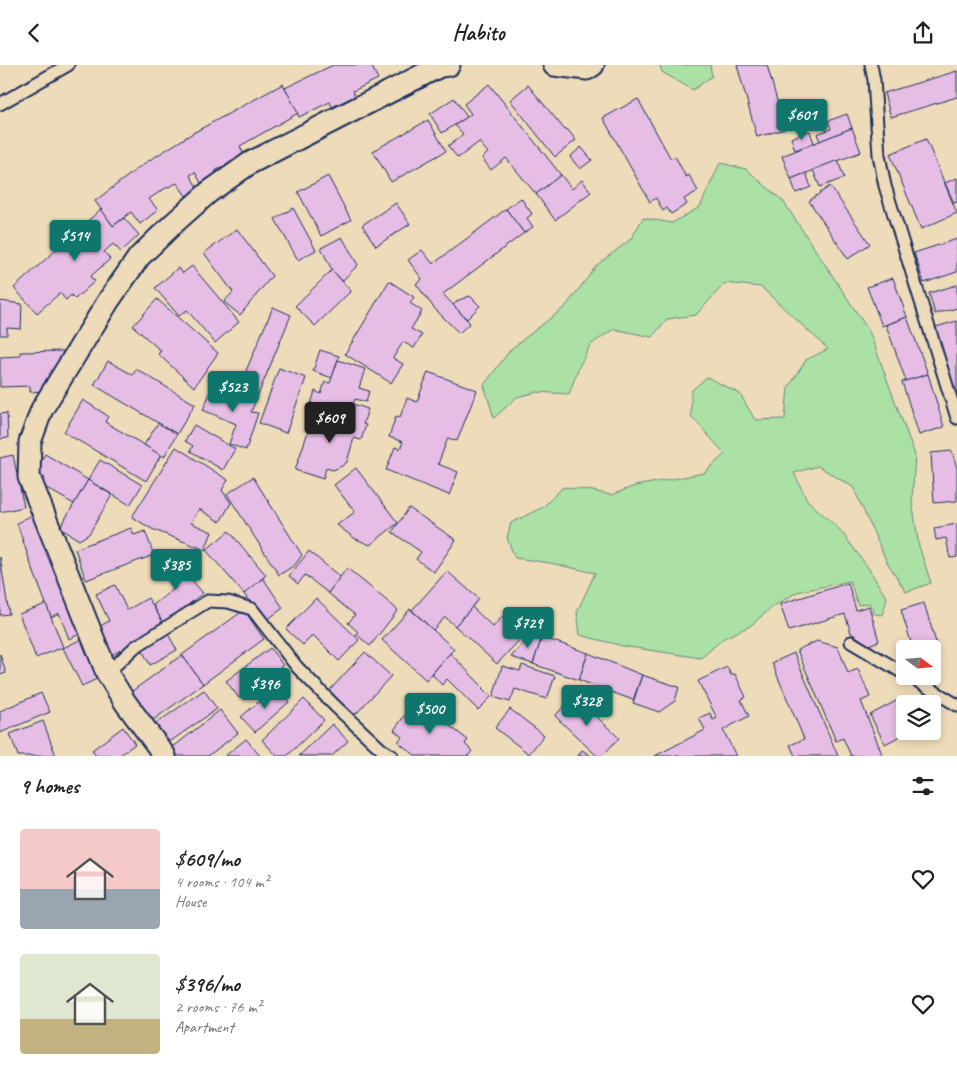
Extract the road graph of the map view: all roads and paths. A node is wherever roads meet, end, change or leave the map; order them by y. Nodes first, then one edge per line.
1 (68, 65) edge
2 (449, 65) edge
3 (554, 65) edge
4 (593, 65) edge
5 (871, 65) edge
6 (0, 104) edge
7 (957, 418) edge
8 (851, 642) dead end
9 (896, 669) edge
10 (107, 673) junction
11 (924, 685) edge
12 (957, 705) edge
13 (164, 756) edge
14 (392, 756) edge

1 - 6 lane
2 - 10 street
3 - 4 street
5 - 7 lane
8 - 9 lane
10 - 13 street
10 - 14 lane
11 - 12 lane

